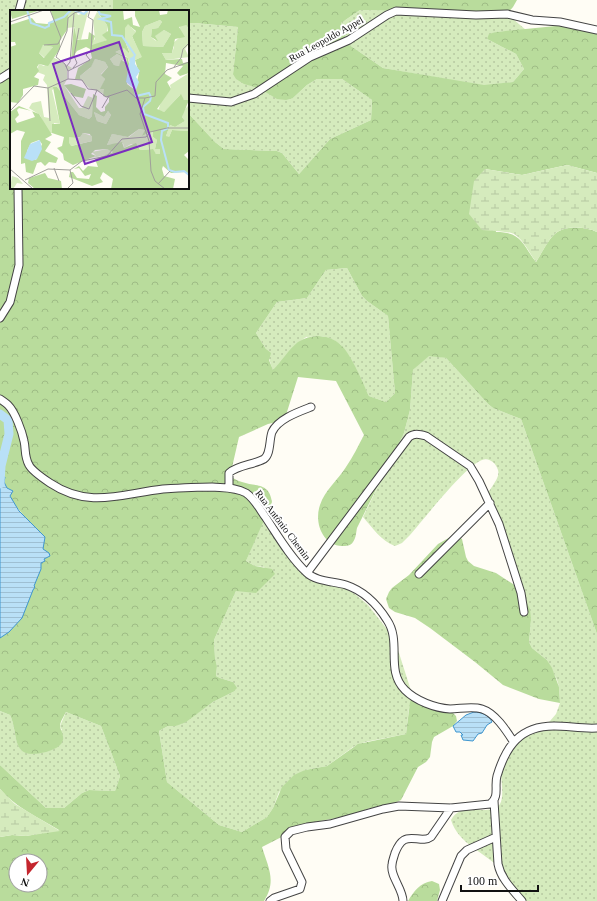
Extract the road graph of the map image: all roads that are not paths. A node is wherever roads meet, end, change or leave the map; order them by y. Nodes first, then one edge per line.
1 (22, 0) edge
2 (20, 10) edge
3 (597, 30) edge
4 (10, 73) edge
5 (0, 79) edge
6 (189, 98) edge
7 (18, 189) edge
8 (0, 318) edge
9 (0, 399) edge
10 (311, 407) dead end
11 (229, 488) junction
12 (490, 503) junction
13 (307, 573) junction
14 (419, 574) dead end
15 (524, 612) dead end
16 (597, 728) edge
17 (513, 741) junction
18 (494, 801) junction
19 (451, 808) junction
20 (496, 837) junction
21 (270, 901) edge
22 (403, 901) edge
23 (442, 901) edge
24 (522, 901) edge

1 - 2 street
3 - 6 street, Rua Leopoldo Appel
4 - 5 street
7 - 8 street
9 - 11 street, Rua Antônio Chemin
10 - 11 street
11 - 13 street, Rua Antônio Chemin
12 - 13 street
12 - 14 street
12 - 15 street
13 - 17 street, Rua Antônio Chemin
16 - 17 street
17 - 18 street
18 - 19 street
18 - 20 street
19 - 21 street
19 - 22 street
20 - 23 street
20 - 24 street

